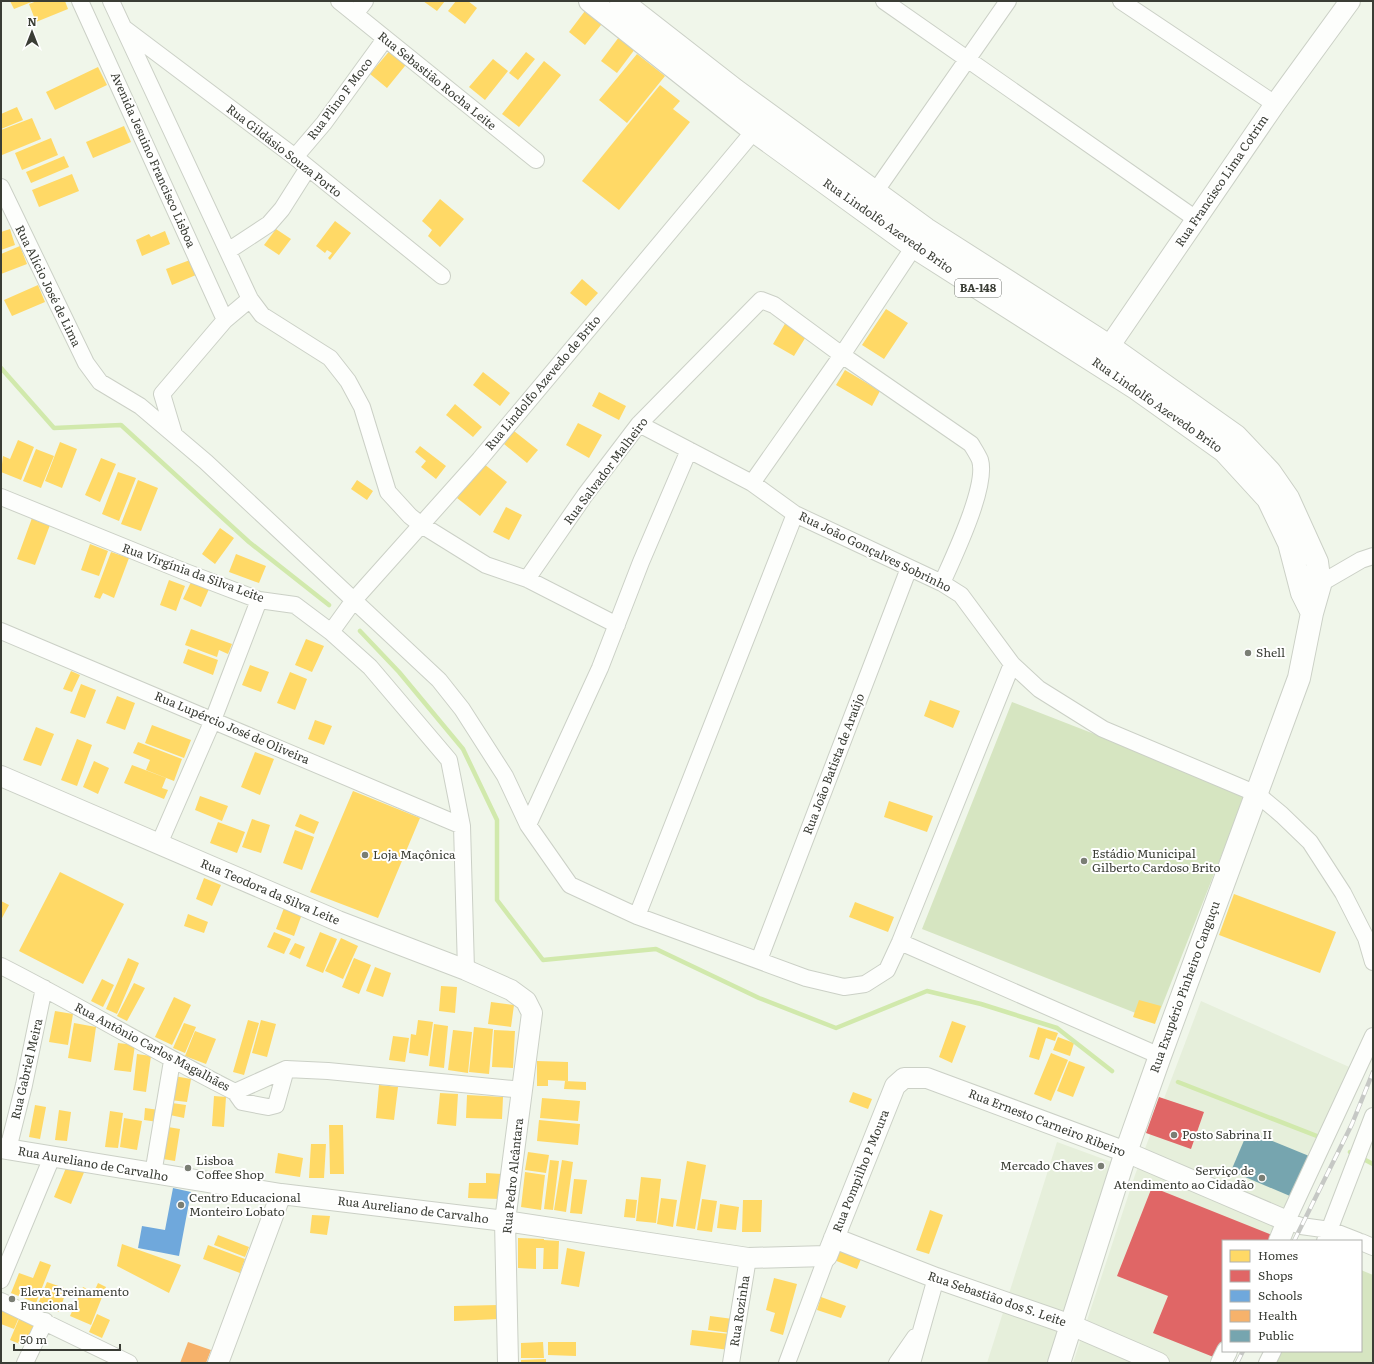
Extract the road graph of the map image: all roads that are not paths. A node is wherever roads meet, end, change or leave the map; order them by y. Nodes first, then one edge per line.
1 (80, 1) edge
2 (111, 1) edge
3 (339, 1) edge
4 (364, 1) edge
5 (590, 1) edge
6 (621, 1) edge
7 (884, 1) edge
8 (1008, 1) edge
9 (1121, 1) edge
10 (1346, 2) edge
11 (355, 14) junction
12 (124, 28) junction
13 (385, 39) junction
14 (968, 59) junction
15 (1275, 104) junction
16 (754, 131) junction
17 (295, 157) junction
18 (536, 160) dead end
19 (308, 168) junction
20 (1, 187) edge
21 (875, 192) junction
22 (1196, 219) junction
23 (926, 229) junction
24 (914, 247) junction
25 (228, 251) junction
26 (442, 276) dead end
27 (250, 299) junction
28 (225, 320) junction
29 (842, 355) junction
30 (1103, 355) junction
31 (162, 394) junction
32 (140, 406) junction
33 (639, 424) junction
34 (174, 434) junction
35 (689, 450) junction
36 (752, 483) junction
37 (1, 497) edge
38 (795, 514) junction
39 (420, 524) junction
40 (1373, 556) edge
41 (909, 568) junction
42 (527, 579) junction
43 (942, 583) junction
44 (1311, 589) junction
45 (259, 600) junction
46 (354, 600) junction
47 (1312, 613) joint
48 (617, 625) junction
49 (1, 631) edge
50 (331, 632) junction
51 (1012, 664) junction
52 (213, 720) junction
53 (1, 776) edge
54 (1257, 794) junction
55 (528, 825) junction
56 (462, 826) junction
57 (159, 844) junction
58 (637, 916) junction
59 (900, 942) junction
60 (759, 960) junction
61 (1373, 962) edge
62 (1, 966) edge
63 (466, 970) junction
64 (44, 988) junction
65 (532, 1013) joint
66 (1373, 1036) edge
67 (1160, 1056) junction
68 (172, 1061) junction
69 (286, 1069) junction
70 (895, 1086) joint
71 (523, 1090) junction
72 (235, 1092) junction
73 (1373, 1116) edge
74 (5, 1148) edge
75 (1126, 1152) junction
76 (52, 1157) junction
77 (153, 1174) junction
78 (281, 1194) junction
79 (505, 1221) junction
80 (1287, 1221) junction
81 (1327, 1236) edge
82 (1279, 1240) edge
83 (1352, 1240) edge
84 (1362, 1242) edge
85 (830, 1247) junction
86 (1373, 1247) edge
87 (748, 1258) junction
88 (936, 1278) junction
89 (1, 1280) edge
90 (1, 1301) edge
91 (45, 1321) junction
92 (1071, 1325) junction
93 (920, 1330) junction
94 (1226, 1352) edge
95 (1272, 1352) edge
96 (25, 1363) edge
97 (129, 1363) edge
98 (218, 1363) edge
99 (508, 1363) edge
100 (731, 1363) edge
101 (787, 1363) edge
102 (896, 1363) edge
103 (912, 1363) edge
104 (1059, 1363) edge
105 (1159, 1363) edge
106 (1221, 1363) edge
107 (1267, 1363) edge

1 - 28 street, Avenida Jesuino Francisco Lisboa
2 - 12 street
3 - 11 street, Rua Sebastião Rocha Leite
4 - 11 street
5 - 16 main road, Rua Lindolfo Azevedo Brito / BA-148
6 - 21 main road, Rua Lindolfo Azevedo Brito / BA-148
7 - 14 street
8 - 14 street
9 - 15 street
10 - 15 street, Rua Francisco Lima Cotrim
11 - 13 street, Rua Sebastião Rocha Leite
12 - 17 street, Rua Gildásio Souza Porto
12 - 25 street
13 - 17 street, Rua Plino F Moco
13 - 18 street, Rua Sebastião Rocha Leite
14 - 21 street
14 - 22 street
15 - 22 street, Rua Francisco Lima Cotrim
16 - 24 main road, Rua Lindolfo Azevedo Brito / BA-148
16 - 39 street, Rua Lindolfo Azevedo de Brito
17 - 19 street, Rua Gildásio Souza Porto
19 - 25 street
19 - 26 street, Rua Gildásio Souza Porto
20 - 32 street, Rua Alício José de Lima
21 - 23 main road, Rua Lindolfo Azevedo Brito / BA-148
22 - 30 street, Rua Francisco Lima Cotrim
23 - 24 street
23 - 30 main road, Rua Lindolfo Azevedo Brito / BA-148
24 - 29 street
24 - 30 main road, Rua Lindolfo Azevedo Brito / BA-148
25 - 27 street
27 - 28 street
27 - 39 street
28 - 31 street
29 - 33 street, Rua Salvador Malheiro
29 - 36 street
29 - 43 street
30 - 44 main road, Rua Lindolfo Azevedo Brito / BA-148
31 - 32 street
31 - 34 street
32 - 34 street
33 - 35 street, Rua João Gonçalves Sobrinho
33 - 42 street, Rua Salvador Malheiro
34 - 46 street
35 - 36 street, Rua João Gonçalves Sobrinho
35 - 48 street
36 - 38 street, Rua João Gonçalves Sobrinho
37 - 45 street, Rua Virgínia da Silva Leite
38 - 41 street, Rua João Gonçalves Sobrinho
38 - 58 street
39 - 42 street
39 - 46 street, Rua Lindolfo Azevedo de Brito
40 - 44 street
41 - 43 street, Rua João Gonçalves Sobrinho
41 - 60 street, Rua João Batista de Araújo
42 - 48 street
43 - 51 street, Rua João Gonçalves Sobrinho
44 - 47 main road, Rua Lindolfo Azevedo Brito / BA-148
45 - 50 street, Rua Virgínia da Silva Leite
45 - 52 street
46 - 50 street, Rua Lindolfo Azevedo de Brito
46 - 55 street
47 - 54 main road, Rua Exupério Pinheiro Canguçu
48 - 55 street
49 - 52 street, Rua Lupércio José de Oliveira
50 - 56 street, Rua Virgínia da Silva Leite
51 - 54 street, Rua João Gonçalves Sobrinho
51 - 59 street
52 - 56 street, Rua Lupércio José de Oliveira
52 - 57 street
53 - 57 street, Rua Teodora da Silva Leite
54 - 61 street, Rua João Gonçalves Sobrinho
54 - 67 main road, Rua Exupério Pinheiro Canguçu
55 - 58 street
56 - 63 street
57 - 63 street, Rua Teodora da Silva Leite
58 - 60 street
59 - 60 street
59 - 67 street
62 - 64 street, Rua Antônio Carlos Magalhães
63 - 65 street, Rua Teodora da Silva Leite
64 - 68 street, Rua Antônio Carlos Magalhães
64 - 74 street, Rua Gabriel Meira
65 - 71 street, Rua Pedro Alcântara
66 - 80 street
67 - 75 main road, Rua Exupério Pinheiro Canguçu
68 - 72 street, Rua Antônio Carlos Magalhães
68 - 77 street
69 - 71 street, Rua Antônio Carlos Magalhães
69 - 72 street, Rua Antônio Carlos Magalhães
69 - 72 street
70 - 75 street, Rua Ernesto Carneiro Ribeiro
70 - 85 street, Rua Pompilho P Moura
71 - 79 street, Rua Pedro Alcântara
73 - 81 street
74 - 76 street, Rua Aureliano de Carvalho
75 - 80 street, Rua Ernesto Carneiro Ribeiro
75 - 92 main road, Rua Exupério Pinheiro Canguçu
76 - 77 street, Rua Aureliano de Carvalho
76 - 89 street
77 - 78 street, Rua Aureliano de Carvalho
78 - 79 street, Rua Aureliano de Carvalho
78 - 98 street
79 - 87 street, Rua Aureliano de Carvalho
79 - 99 street, Rua Pedro Alcântara
80 - 81 street
80 - 82 street
81 - 83 street
84 - 86 street
85 - 87 street, Rua Aureliano de Carvalho
85 - 88 street, Rua Sebastião dos S. Leite
85 - 101 street
87 - 100 street, Rua Rozinha
88 - 92 street, Rua Sebastião dos S. Leite
88 - 93 street
90 - 91 street
91 - 96 street
91 - 97 street
92 - 104 main road, Rua Exupério Pinheiro Canguçu
92 - 105 street, Rua Sebastião dos S. Leite
93 - 102 street
93 - 103 street
94 - 106 street
95 - 107 street

